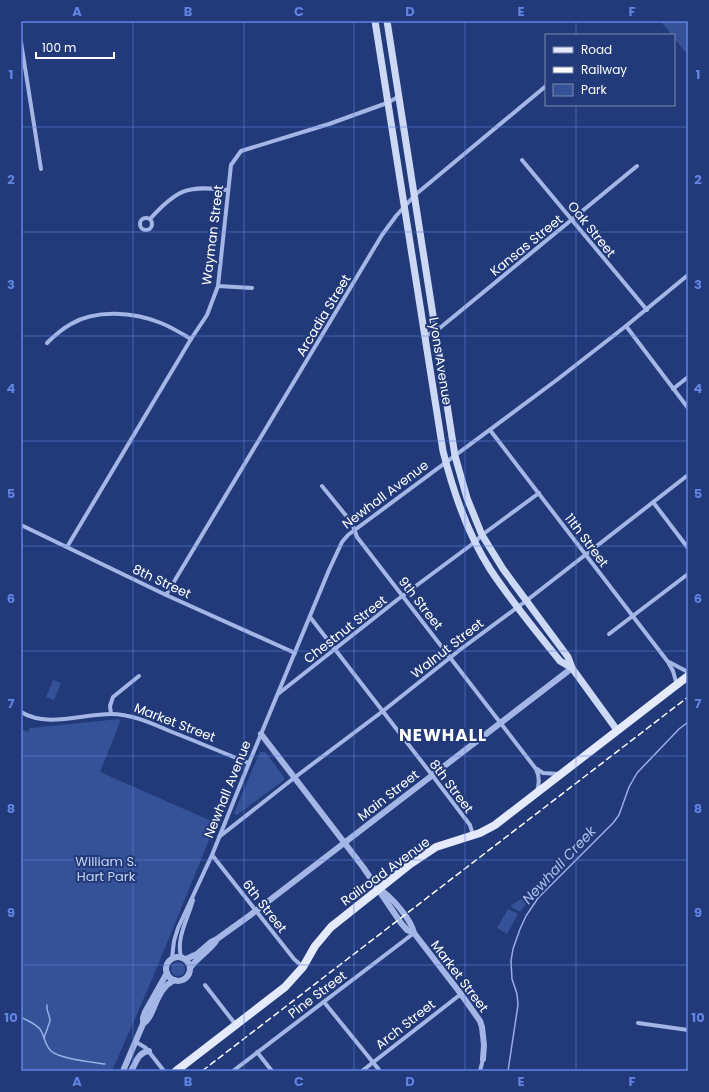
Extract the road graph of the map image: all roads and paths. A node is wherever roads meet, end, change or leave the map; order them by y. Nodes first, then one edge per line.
1 (375, 21) edge
2 (387, 21) edge
3 (21, 42) edge
4 (545, 87) edge
5 (398, 97) junction
6 (387, 103) junction
7 (522, 160) dead end
8 (637, 166) dead end
9 (41, 169) dead end
10 (227, 190) junction
11 (415, 196) junction
12 (405, 207) junction
13 (150, 219) dead end
14 (572, 220) junction
15 (688, 275) edge
16 (218, 286) junction
17 (252, 288) dead end
18 (647, 310) junction
19 (626, 326) junction
20 (436, 330) junction
21 (426, 336) junction
22 (191, 339) junction
23 (47, 343) dead end
24 (688, 377) edge
25 (673, 389) junction
26 (688, 408) edge
27 (490, 430) junction
28 (455, 456) junction
29 (446, 462) junction
30 (688, 475) edge
31 (322, 486) dead end
32 (538, 493) junction
33 (653, 502) junction
34 (21, 525) edge
35 (355, 530) junction
36 (482, 535) junction
37 (475, 542) junction
38 (67, 547) junction
39 (688, 548) edge
40 (586, 554) junction
41 (688, 574) edge
42 (166, 595) junction
43 (403, 597) junction
44 (526, 601) junction
45 (518, 606) junction
46 (633, 616) junction
47 (310, 617) junction
48 (609, 634) dead end
49 (335, 648) junction
50 (295, 654) junction
51 (451, 658) junction
52 (668, 662) junction
53 (572, 668) junction
54 (688, 672) edge
55 (139, 676) dead end
56 (688, 676) edge
57 (677, 685) junction
58 (278, 694) junction
59 (383, 711) junction
60 (21, 712) edge
61 (111, 714) junction
62 (500, 722) junction
63 (617, 730) junction
64 (261, 734) junction
65 (249, 763) junction
66 (536, 769) junction
67 (432, 774) junction
68 (560, 774) junction
69 (294, 778) junction
70 (537, 792) junction
71 (473, 835) junction
72 (219, 837) junction
73 (344, 842) junction
74 (212, 855) junction
75 (379, 889) junction
76 (195, 894) junction
77 (256, 911) junction
78 (414, 933) junction
79 (217, 940) junction
80 (172, 958) junction
81 (184, 958) junction
82 (303, 967) junction
83 (190, 968) junction
84 (167, 973) junction
85 (175, 980) junction
86 (205, 985) dead end
87 (461, 994) junction
88 (324, 1002) junction
89 (638, 1023) dead end
90 (143, 1024) junction
91 (236, 1025) junction
92 (688, 1030) edge
93 (136, 1042) junction
94 (149, 1051) junction
95 (258, 1052) junction
96 (483, 1059) joint
97 (373, 1062) junction
98 (123, 1071) edge
99 (131, 1071) edge
100 (164, 1071) edge
101 (176, 1071) edge
102 (233, 1071) edge
103 (272, 1071) edge
104 (362, 1071) edge
105 (380, 1071) edge
106 (480, 1071) edge

1 - 6 main road, Lyons Avenue
2 - 5 main road, Lyons Avenue
3 - 9 street
4 - 11 street, Arcadia Street
5 - 6 street, Wayman Street
5 - 11 main road, Lyons Avenue
6 - 10 street, Wayman Street
6 - 12 main road, Lyons Avenue
7 - 14 street, Oak Street
8 - 14 street, Kansas Street
10 - 13 street
10 - 16 street, Wayman Street
11 - 12 street, Arcadia Street
11 - 20 main road, Lyons Avenue
12 - 21 main road, Lyons Avenue
12 - 42 street, Arcadia Street
14 - 18 street, Oak Street
14 - 20 street, Kansas Street
15 - 18 street, Newhall Avenue
16 - 17 street
16 - 22 street, Wayman Street
18 - 19 street, Newhall Avenue
19 - 25 street
19 - 27 street, Newhall Avenue
20 - 21 street, Kansas Street
20 - 28 main road, Lyons Avenue
21 - 29 main road, Lyons Avenue
22 - 23 street
22 - 38 street, Wayman Street
24 - 25 street
25 - 26 street
27 - 28 street, Newhall Avenue
27 - 32 street, 11th Street
28 - 29 street, Newhall Avenue
28 - 36 main road, Lyons Avenue
29 - 35 street, Newhall Avenue
29 - 37 main road, Lyons Avenue
30 - 33 street, Walnut Street
31 - 35 street, 9th Street
32 - 36 street, Chestnut Street
32 - 40 street, 11th Street
33 - 39 street
33 - 40 street, Walnut Street
34 - 38 street, 8th Street
35 - 43 street, 9th Street
35 - 47 street, Newhall Avenue
36 - 37 street, Chestnut Street
36 - 44 main road, Lyons Avenue
37 - 43 street, Chestnut Street
37 - 45 main road, Lyons Avenue
38 - 42 street, 8th Street
40 - 44 street, Walnut Street
40 - 46 street, 11th Street
41 - 46 street
42 - 50 street, 8th Street
43 - 49 street, Chestnut Street
43 - 51 street, 9th Street
44 - 45 street, Walnut Street
44 - 53 main road, Lyons Avenue
45 - 51 street, Walnut Street
45 - 53 main road, Lyons Avenue
46 - 48 street
46 - 52 street, 11th Street
47 - 49 street, 8th Street
47 - 50 street, Newhall Avenue
49 - 58 street, Chestnut Street
49 - 59 street, 8th Street
50 - 58 street, Newhall Avenue
51 - 59 street, Walnut Street
51 - 62 street, 9th Street
52 - 54 street, 11th Street
52 - 57 street, 11th Street
53 - 62 street, Main Street
53 - 63 main road, Lyons Avenue
55 - 61 street
56 - 57 main road, Railroad Avenue
57 - 63 main road, Railroad Avenue
58 - 64 street, Newhall Avenue
59 - 67 street, 8th Street
59 - 69 street, Walnut Street
60 - 61 street, Market Street
61 - 65 street, Market Street
62 - 66 street, 9th Street
62 - 67 street, Main Street
63 - 68 main road, Railroad Avenue
64 - 65 street, Newhall Avenue
64 - 69 street, Market Street
65 - 72 street, Newhall Avenue
66 - 68 street
66 - 70 street
67 - 71 street, 8th Street
67 - 73 street, Main Street
68 - 70 main road, Railroad Avenue
69 - 72 street, Walnut Street
69 - 73 street, Market Street
70 - 71 main road, Railroad Avenue
71 - 75 main road, Railroad Avenue
72 - 74 street, Newhall Avenue
73 - 75 street, Market Street
73 - 77 street, Main Street
74 - 76 street, Newhall Avenue
74 - 77 street, 6th Street
75 - 78 street, Market Street
75 - 82 main road, Railroad Avenue
76 - 80 street, Newhall Avenue
76 - 81 street, Newhall Avenue
77 - 79 street, Main Street
77 - 82 street, 6th Street
78 - 87 street, Market Street
78 - 88 street, Pine Street
79 - 81 street, Main Street
79 - 83 street, Main Street
80 - 81 street
80 - 84 street
81 - 83 street
82 - 91 main road, Railroad Avenue
83 - 85 street
84 - 85 street
84 - 90 street
85 - 90 street
86 - 91 street
87 - 96 street, Market Street
87 - 97 street, Arch Street
88 - 95 street, Pine Street
88 - 97 street
89 - 92 street
90 - 93 street
91 - 101 main road, Railroad Avenue
93 - 94 street
93 - 98 street
94 - 99 street
94 - 100 street
95 - 102 street, Pine Street
95 - 103 street
96 - 106 street
97 - 104 street, Arch Street
97 - 105 street

